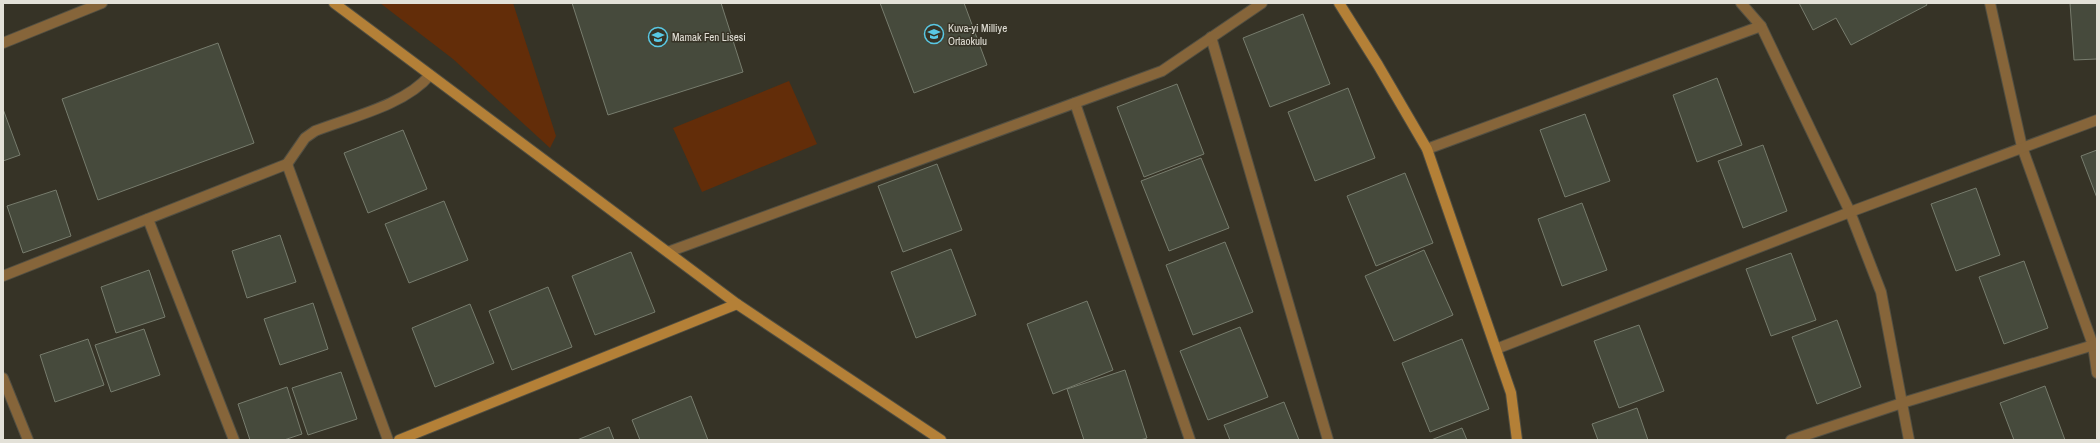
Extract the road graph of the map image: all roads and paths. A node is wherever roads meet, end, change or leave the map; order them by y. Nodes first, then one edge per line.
1 (102, 3) edge
2 (334, 3) edge
3 (1262, 3) edge
4 (1338, 3) edge
5 (1741, 3) edge
6 (1990, 3) edge
7 (1761, 26) junction
8 (1211, 37) junction
9 (3, 43) edge
10 (430, 75) junction
11 (1075, 103) junction
12 (2097, 120) edge
13 (2022, 147) junction
14 (1427, 149) junction
15 (287, 164) junction
16 (1850, 212) junction
17 (148, 219) junction
18 (668, 252) junction
19 (3, 276) edge
20 (737, 304) junction
21 (2095, 344) edge
22 (1496, 349) junction
23 (2097, 373) edge
24 (3, 378) edge
25 (1902, 403) junction
26 (28, 440) edge
27 (234, 440) edge
28 (388, 440) edge
29 (399, 440) edge
30 (941, 440) edge
31 (1190, 440) edge
32 (1328, 440) edge
33 (1518, 440) edge
34 (1791, 440) edge
35 (1909, 440) edge

1 - 9 street
2 - 10 street
3 - 8 street
4 - 14 street
5 - 7 street
6 - 13 street
7 - 14 street
7 - 16 street
8 - 11 street
8 - 32 street
10 - 15 street
10 - 18 street
11 - 18 street
11 - 31 street
12 - 13 street
13 - 16 street
13 - 21 street
14 - 22 street
15 - 17 street
15 - 28 street
16 - 22 street
16 - 25 street
17 - 19 street
17 - 27 street
18 - 20 street
20 - 29 street
20 - 30 street
21 - 23 street
21 - 25 street
22 - 33 street
24 - 26 street
25 - 34 street
25 - 35 street

